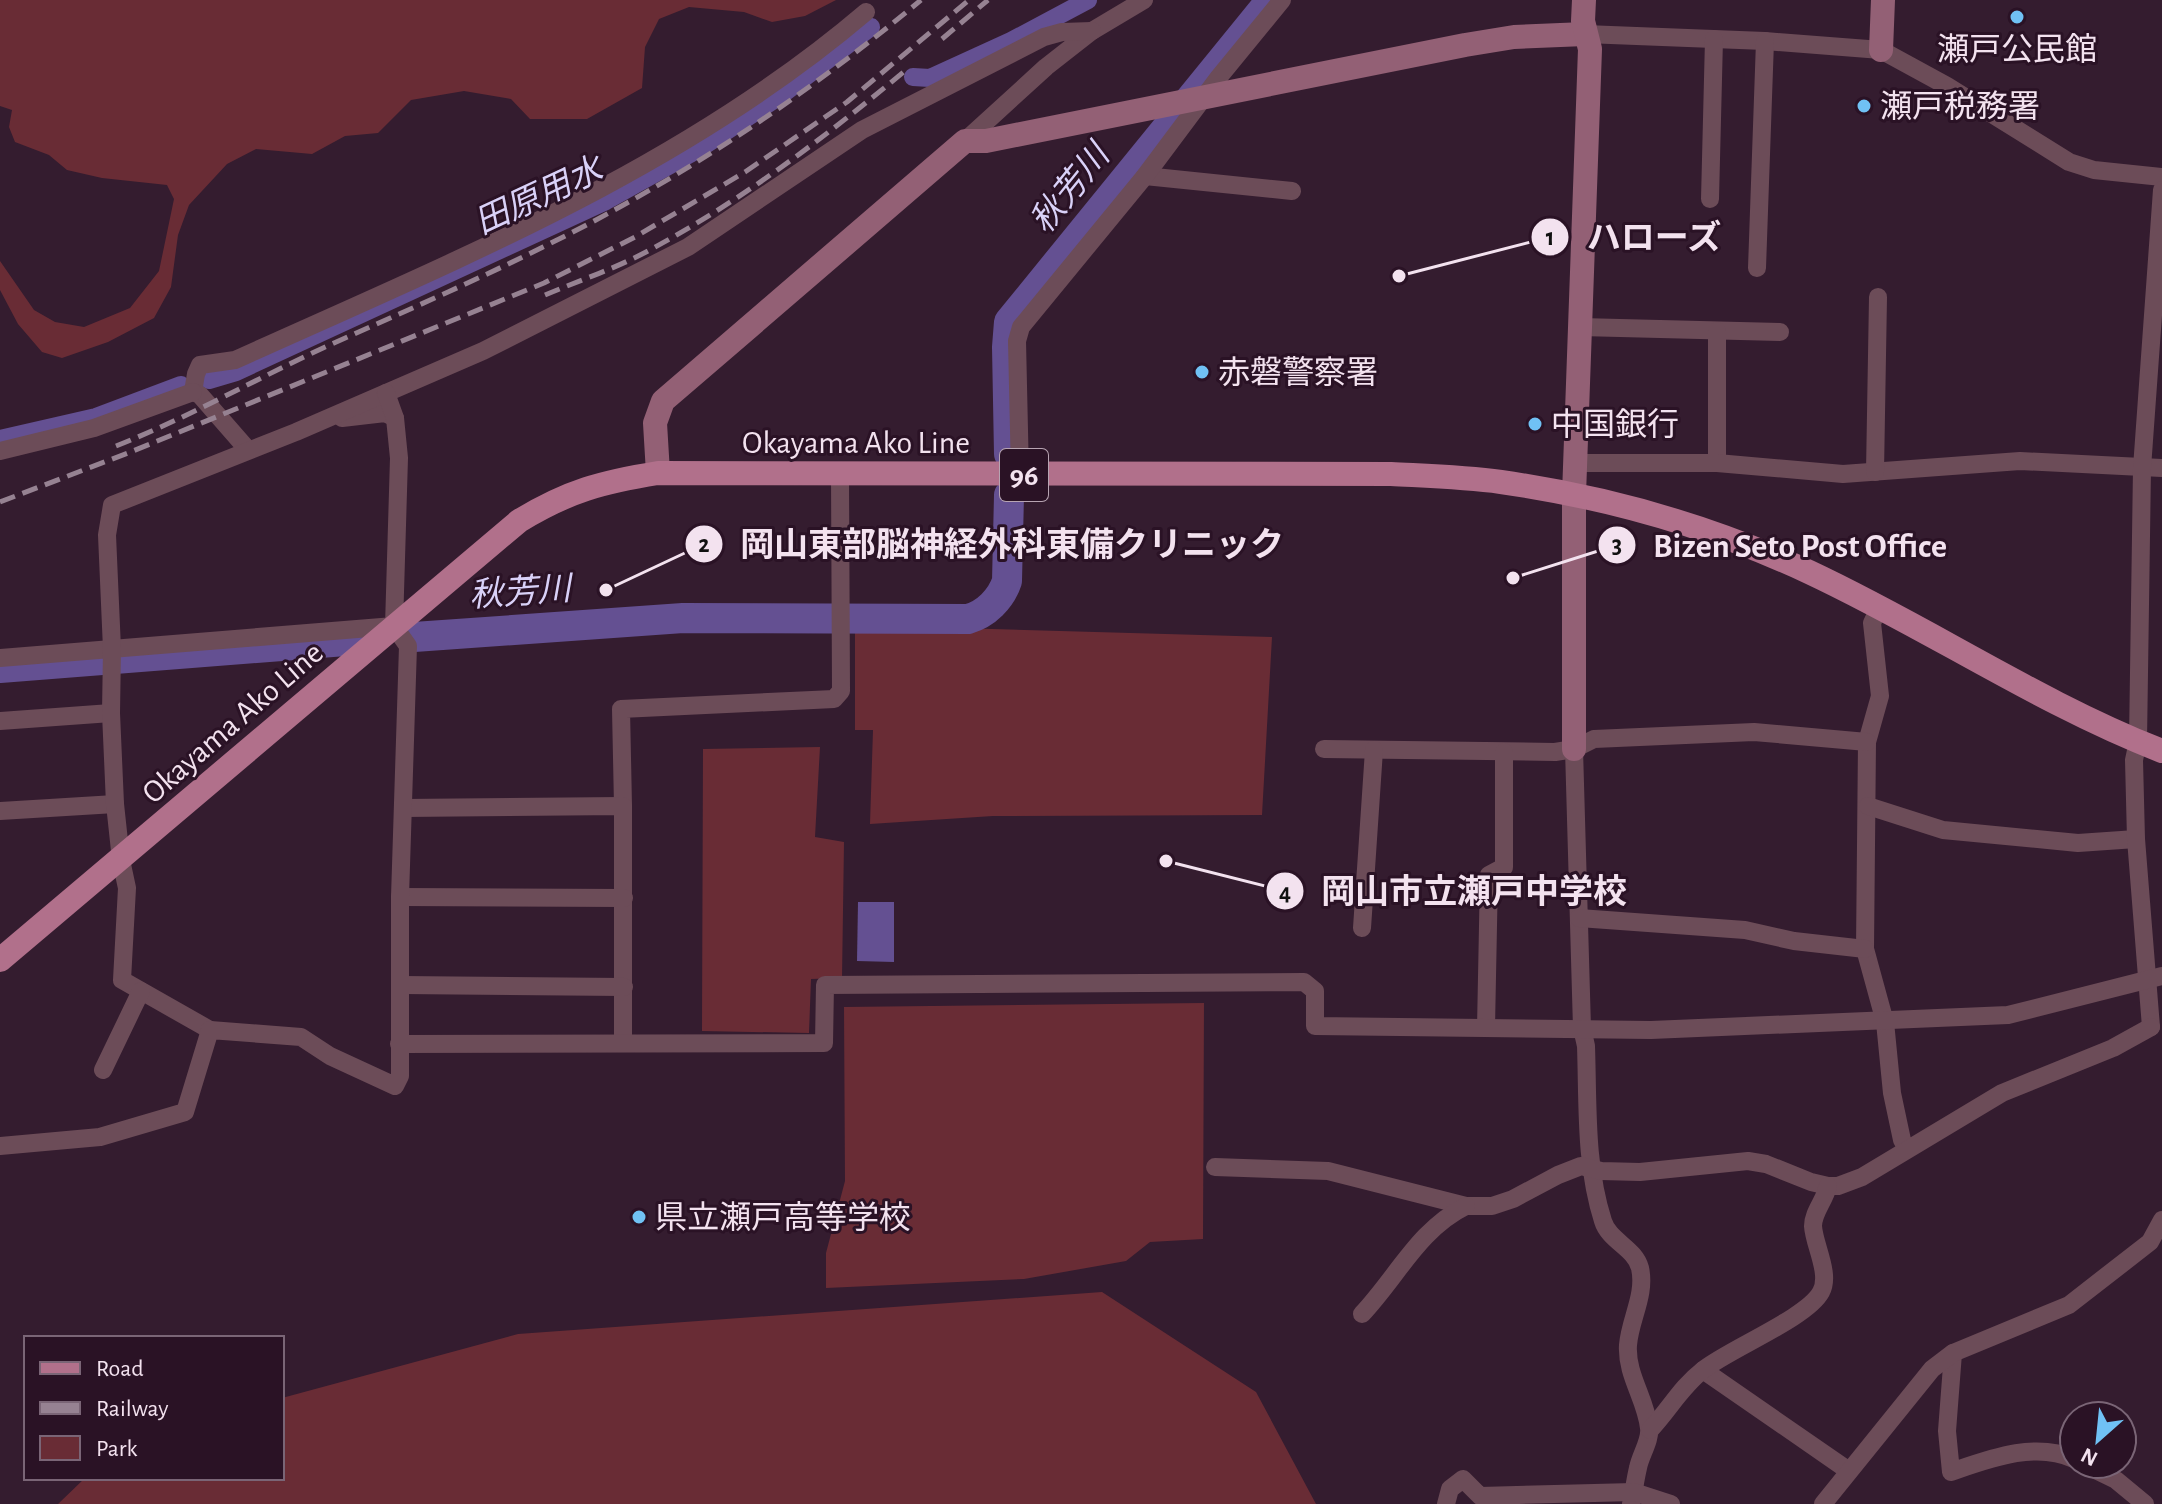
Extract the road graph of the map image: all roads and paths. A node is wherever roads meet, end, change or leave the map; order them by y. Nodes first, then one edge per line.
1 (1144, 0) edge
2 (1282, 0) edge
3 (1584, 0) edge
4 (1883, 0) edge
5 (866, 12) dead end
6 (1092, 31) junction
7 (1585, 34) junction
8 (1714, 39) junction
9 (1765, 41) junction
10 (1881, 50) junction
11 (1203, 97) junction
12 (965, 141) junction
13 (1145, 176) junction
14 (2162, 177) edge
15 (2162, 190) edge
16 (1292, 191) dead end
17 (1710, 199) dead end
18 (1757, 268) dead end
19 (1878, 297) dead end
20 (1580, 327) junction
21 (1717, 331) junction
22 (1780, 332) dead end
23 (193, 392) junction
24 (386, 393) junction
25 (395, 418) junction
26 (323, 420) junction
27 (248, 450) junction
28 (0, 451) edge
29 (1575, 463) junction
30 (1717, 463) junction
31 (2142, 468) junction
32 (2162, 468) edge
33 (1875, 472) junction
34 (658, 473) junction
35 (840, 475) junction
36 (1020, 475) junction
37 (1574, 495) junction
38 (1879, 608) junction
39 (394, 626) junction
40 (112, 649) junction
41 (0, 658) edge
42 (111, 713) junction
43 (0, 721) edge
44 (2138, 741) junction
45 (1867, 742) junction
46 (1324, 749) dead end
47 (1574, 749) junction
48 (1374, 750) junction
49 (2162, 751) edge
50 (1504, 752) junction
51 (115, 804) junction
52 (623, 806) junction
53 (1868, 806) junction
54 (403, 808) junction
55 (0, 811) edge
56 (2136, 839) junction
57 (121, 860) junction
58 (400, 897) junction
59 (624, 898) junction
60 (1579, 918) junction
61 (1362, 928) dead end
62 (1865, 949) junction
63 (0, 960) edge
64 (2155, 978) edge
65 (401, 985) junction
66 (624, 987) junction
67 (141, 991) junction
68 (1885, 1022) junction
69 (1486, 1028) junction
70 (1582, 1028) junction
71 (210, 1030) junction
72 (2157, 1030) edge
73 (623, 1043) junction
74 (399, 1044) junction
75 (103, 1070) dead end
76 (0, 1146) edge
77 (1907, 1149) junction
78 (1215, 1167) dead end
79 (1590, 1167) junction
80 (1828, 1186) junction
81 (1466, 1206) junction
82 (2162, 1220) edge
83 (1362, 1314) dead end
84 (1953, 1353) junction
85 (1703, 1370) junction
86 (1650, 1430) junction
87 (2058, 1454) edge
88 (1849, 1471) junction
89 (2116, 1480) edge
90 (1632, 1498) edge
91 (1501, 1499) edge
92 (1446, 1504) edge
93 (1671, 1504) edge
94 (1823, 1504) edge
95 (2145, 1504) edge

1 - 6 street
2 - 11 street
3 - 7 street
4 - 10 street
5 - 23 street
6 - 12 street
6 - 24 street
7 - 8 street
7 - 11 street
7 - 20 street
8 - 9 street
8 - 17 street
9 - 10 street
9 - 18 street
10 - 14 street
11 - 12 street
11 - 13 street
12 - 34 street
13 - 16 street
13 - 36 street
15 - 31 street
19 - 33 street
20 - 21 street
20 - 29 street
21 - 22 street
21 - 30 street
23 - 27 street
23 - 28 street
24 - 25 street
24 - 26 street
25 - 26 street
25 - 39 street
26 - 27 street
27 - 40 street
29 - 30 street
29 - 37 street
30 - 33 street
31 - 32 street
31 - 33 street
31 - 44 street
34 - 35 main road, Okayama Ako Line / 96
34 - 39 main road, Okayama Ako Line / 96
35 - 36 main road, Okayama Ako Line / 96
35 - 52 street
36 - 37 main road, Okayama Ako Line / 96
37 - 38 main road, Okayama Ako Line / 96
37 - 47 street
38 - 44 main road, Okayama Ako Line / 96
38 - 45 street
39 - 40 street
39 - 54 street
39 - 57 main road, Okayama Ako Line / 96
40 - 41 street
40 - 42 street
42 - 43 street
42 - 51 street
44 - 49 main road, Okayama Ako Line / 96
44 - 56 street
45 - 47 street
45 - 53 street
46 - 48 street
47 - 50 street
47 - 60 street
48 - 50 street
48 - 61 street
50 - 69 street
51 - 55 street
51 - 57 street
52 - 54 street
52 - 59 street
53 - 56 street
53 - 62 street
54 - 58 street
56 - 64 street
57 - 63 main road, Okayama Ako Line / 96
57 - 67 street
58 - 59 street
58 - 65 street
59 - 66 street
60 - 62 street
60 - 70 street
62 - 68 street
64 - 68 street
64 - 72 street
65 - 66 street
65 - 74 street
66 - 73 street
67 - 71 street
67 - 75 street
68 - 70 street
68 - 77 street
69 - 70 street
69 - 73 street
70 - 79 street
71 - 74 street
71 - 76 street
72 - 77 street
73 - 74 street
77 - 80 street
78 - 81 street
79 - 80 street
79 - 81 street
79 - 86 street
80 - 85 street
81 - 83 street
82 - 84 street
84 - 87 street
84 - 88 street
85 - 86 street
85 - 88 street
86 - 90 street
88 - 94 street
89 - 95 street
90 - 91 street
90 - 93 street
91 - 92 street

